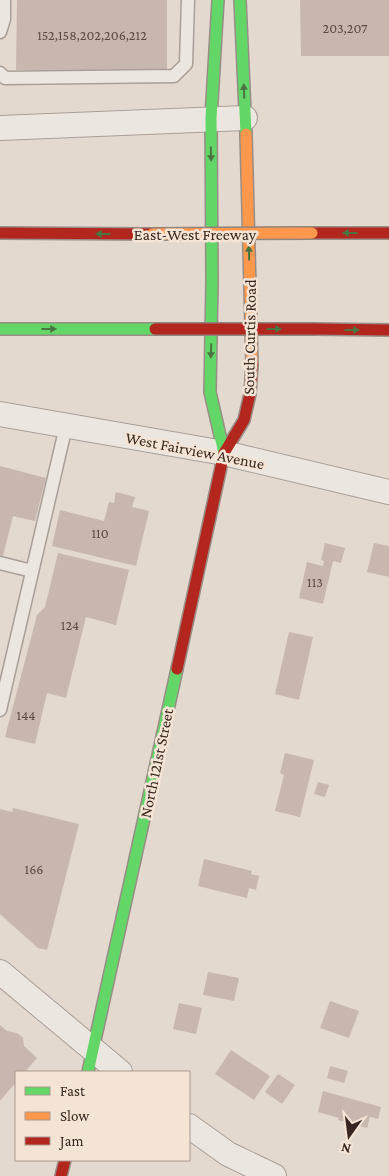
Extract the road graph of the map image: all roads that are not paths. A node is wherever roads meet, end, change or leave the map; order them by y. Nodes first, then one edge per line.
1 (4, 0) edge
2 (188, 0) edge
3 (218, 0) edge
4 (240, 0) edge
5 (0, 32) edge
6 (0, 73) edge
7 (211, 118) junction
8 (245, 118) junction
9 (0, 128) edge
10 (389, 233) edge
11 (0, 234) edge
12 (0, 329) edge
13 (389, 330) edge
14 (0, 414) edge
15 (66, 426) junction
16 (224, 453) junction
17 (389, 492) edge
18 (0, 563) edge
19 (32, 571) junction
20 (6, 659) edge
21 (0, 710) edge
22 (0, 972) edge
23 (90, 1062) edge
24 (117, 1071) edge
25 (190, 1127) edge
26 (65, 1161) edge
27 (61, 1176) edge
28 (274, 1176) edge

1 - 5 lane
2 - 6 lane
3 - 7 main road
8 -> 4 main road, South Curtis Road
7 - 8 street
7 - 9 street
7 -> 16 main road
16 -> 8 main road, South Curtis Road
10 -> 11 main road, East-West Freeway, bridge
12 -> 13 main road, bridge
14 - 15 street, West Fairview Avenue
15 - 16 street, West Fairview Avenue
15 - 19 lane
16 - 17 street, West Fairview Avenue
16 - 23 main road, North 121st Street
18 - 19 lane
19 - 20 lane
20 - 21 lane
22 - 23 street
23 - 24 street
25 - 28 street
26 - 27 main road

